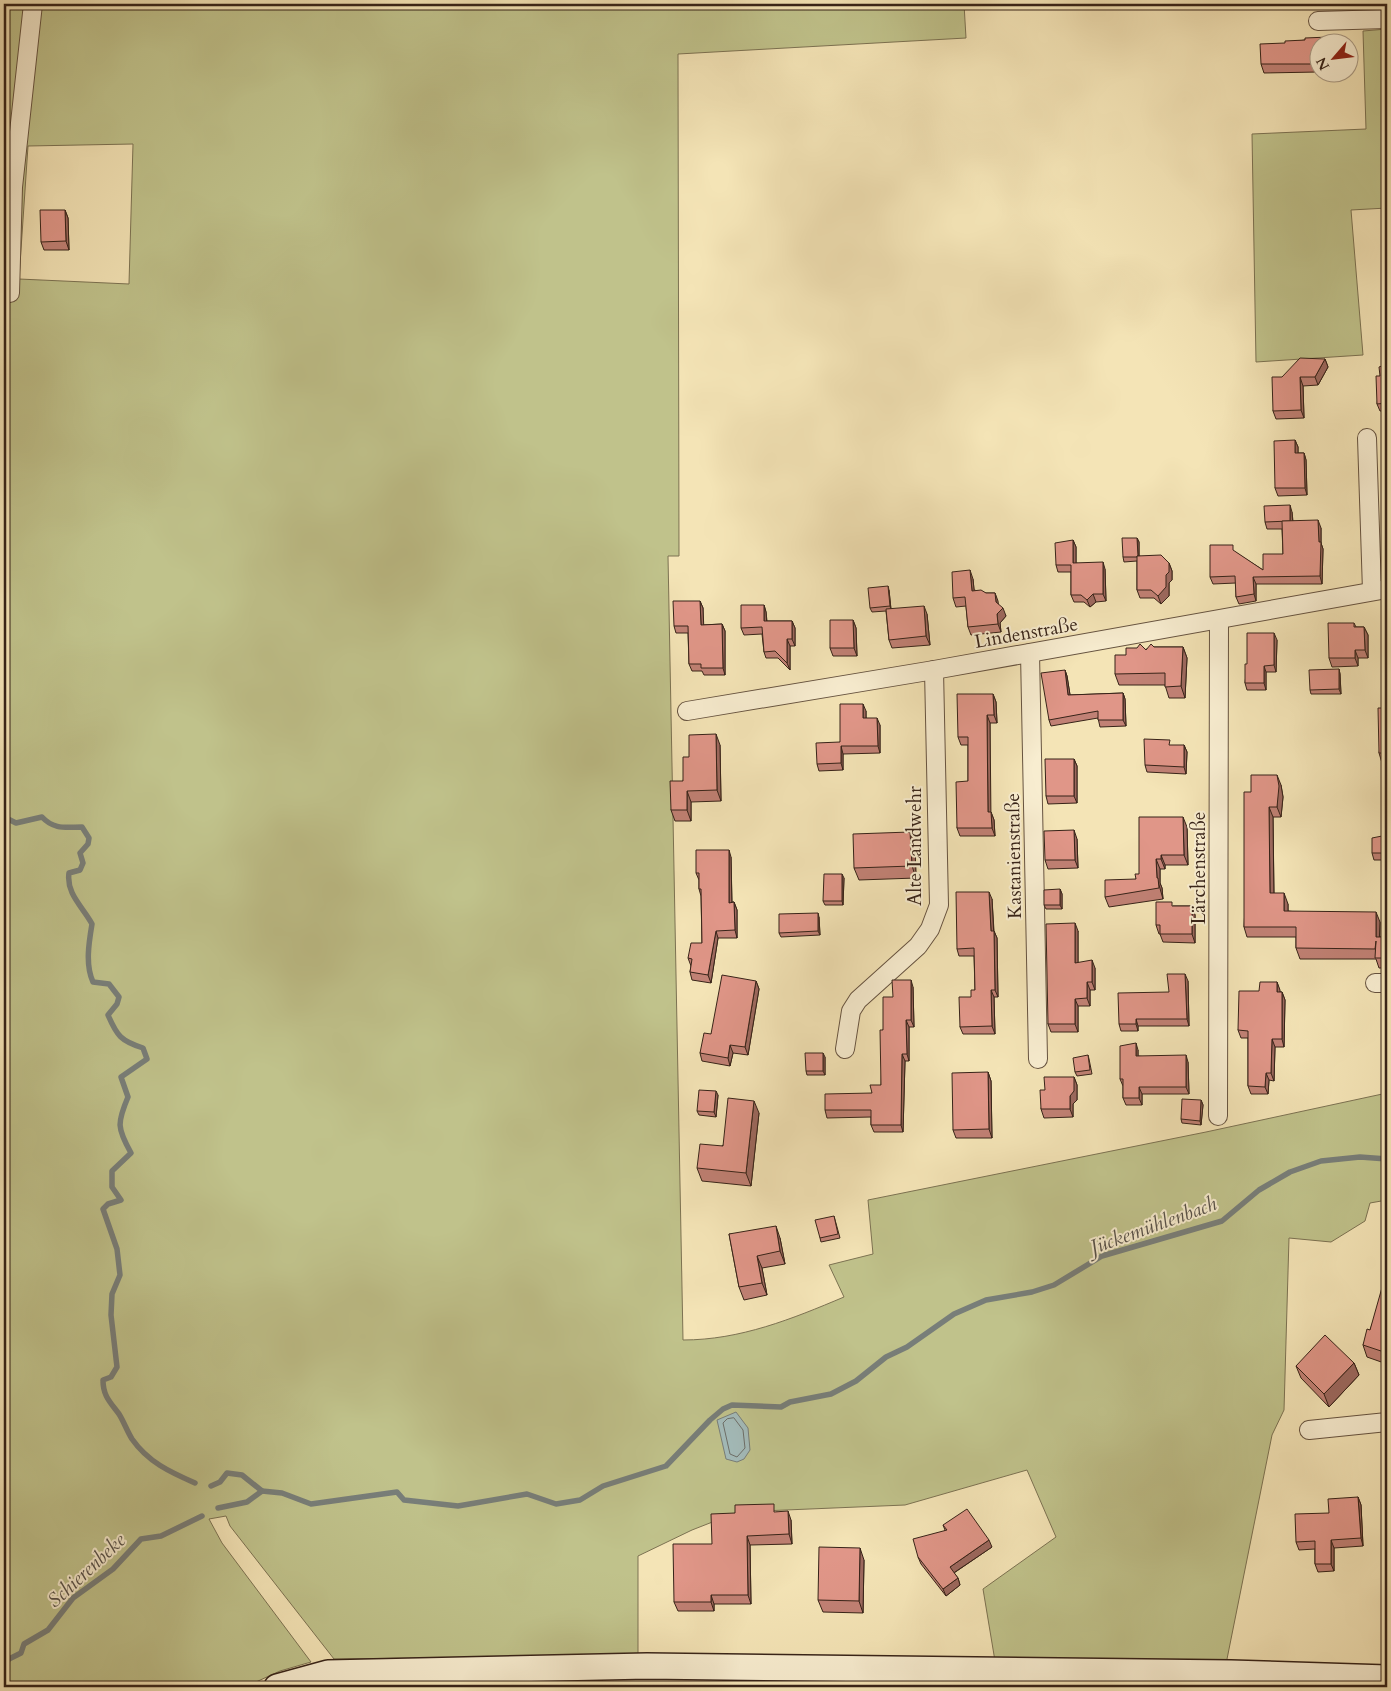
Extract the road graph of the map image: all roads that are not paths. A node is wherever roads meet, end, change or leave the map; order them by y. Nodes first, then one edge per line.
1 (33, 4) edge
2 (1387, 19) edge
3 (1318, 21) dead end
4 (10, 293) dead end
5 (1368, 438) dead end
6 (1380, 590) edge
7 (1218, 620) junction
8 (1030, 653) junction
9 (934, 670) junction
10 (687, 711) dead end
11 (845, 1049) dead end
12 (1038, 1059) dead end
13 (1218, 1116) dead end
14 (1387, 1422) edge
15 (1309, 1430) dead end
16 (1387, 1678) edge
17 (277, 1687) edge

1 - 4 street
2 - 3 street
5 - 6 street, Lindenstraße
6 - 7 street, Lindenstraße
7 - 8 street, Lindenstraße
7 - 13 street, Lärchenstraße
8 - 9 street, Lindenstraße
8 - 12 street, Kastanienstraße
9 - 10 street, Lindenstraße
9 - 11 street, Alte Landwehr
14 - 15 street
16 - 17 street

